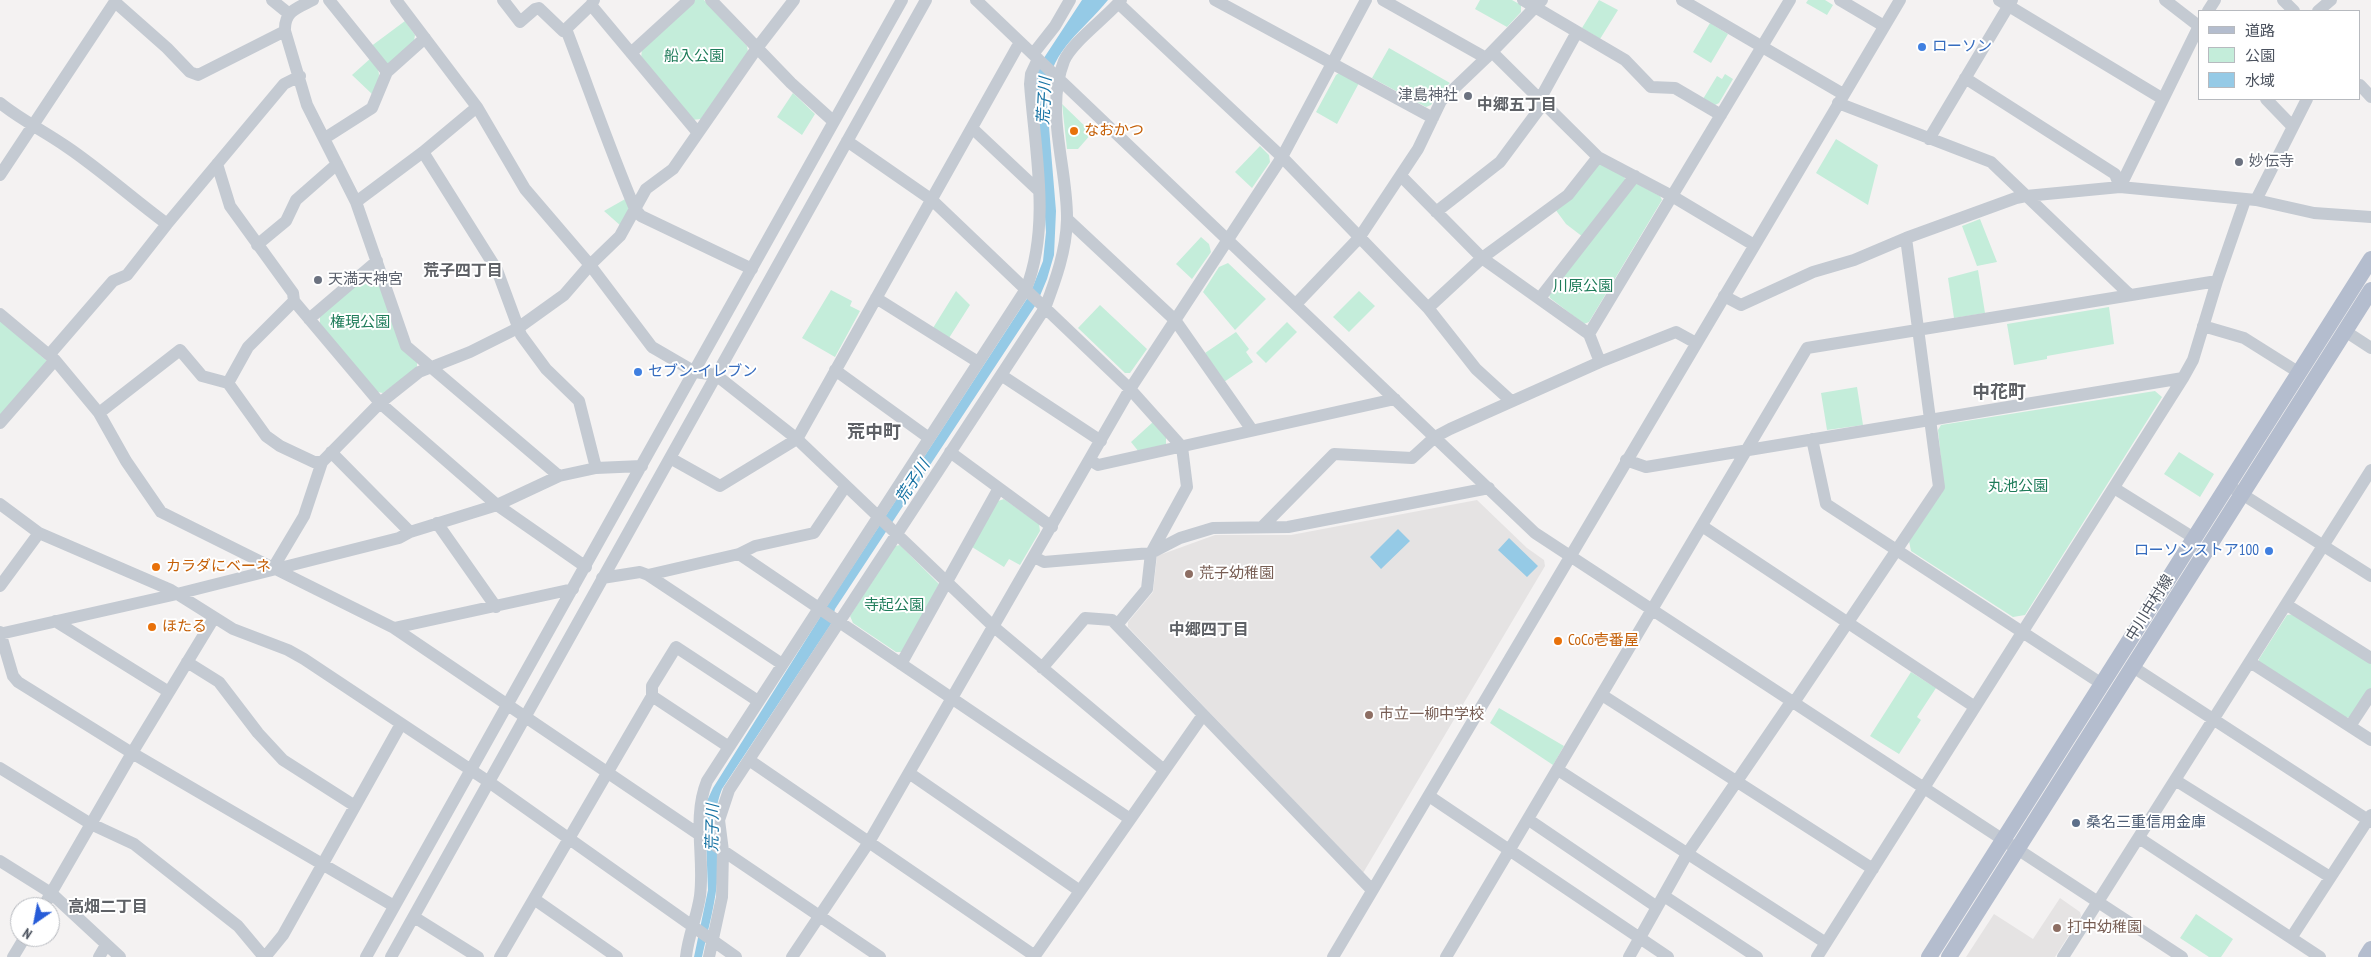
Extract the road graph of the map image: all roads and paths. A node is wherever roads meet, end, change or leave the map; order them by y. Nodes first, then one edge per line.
1 (272, 0) edge
2 (314, 0) edge
3 (329, 0) edge
4 (396, 0) edge
5 (502, 0) edge
6 (689, 0) edge
7 (711, 0) edge
8 (794, 0) edge
9 (902, 0) edge
10 (926, 0) edge
11 (976, 0) edge
12 (1070, 0) edge
13 (1215, 0) edge
14 (1366, 0) edge
15 (1383, 0) edge
16 (1523, 0) edge
17 (1682, 0) edge
18 (1790, 0) edge
19 (1840, 0) edge
20 (1900, 0) edge
21 (2165, 0) edge
22 (2283, 0) edge
23 (2331, 0) edge
24 (115, 1) edge
25 (1119, 1) edge
26 (2007, 2) edge
27 (593, 3) edge
28 (1538, 4) edge
29 (2293, 10) edge
30 (2319, 10) edge
31 (288, 13) junction
32 (2198, 24) edge
33 (1884, 26) junction
34 (2198, 27) edge
35 (566, 29) junction
36 (285, 31) junction
37 (1577, 32) junction
38 (425, 38) junction
39 (1020, 42) junction
40 (1762, 47) junction
41 (757, 48) junction
42 (631, 53) junction
43 (1489, 55) junction
44 (1036, 56) junction
45 (1333, 63) junction
46 (387, 72) junction
47 (300, 76) junction
48 (1056, 76) junction
49 (1965, 78) junction
50 (2361, 86) edge
51 (2371, 97) edge
52 (1841, 99) junction
53 (2163, 99) junction
54 (2267, 100) edge
55 (2306, 100) edge
56 (0, 103) edge
57 (1541, 103) junction
58 (477, 107) junction
59 (1721, 115) junction
60 (1433, 118) junction
61 (833, 121) junction
62 (33, 124) junction
63 (2293, 127) junction
64 (972, 128) junction
65 (698, 133) junction
66 (325, 138) junction
67 (1929, 139) junction
68 (847, 141) junction
69 (423, 152) junction
70 (1282, 157) junction
71 (1598, 157) junction
72 (217, 164) junction
73 (337, 164) junction
74 (0, 175) edge
75 (1401, 176) junction
76 (1635, 176) junction
77 (2120, 187) junction
78 (1038, 191) junction
79 (1672, 196) junction
80 (2026, 196) junction
81 (932, 200) junction
82 (2250, 200) junction
83 (356, 202) junction
84 (636, 209) junction
85 (1436, 212) junction
86 (2371, 218) edge
87 (1067, 219) junction
88 (167, 224) junction
89 (1359, 238) junction
90 (1906, 238) junction
91 (1228, 239) junction
92 (1754, 245) junction
93 (257, 246) junction
94 (1482, 258) junction
95 (2371, 259) edge
96 (377, 261) junction
97 (590, 265) junction
98 (752, 269) junction
99 (2217, 281) junction
100 (2371, 290) edge
101 (1027, 291) junction
102 (2130, 295) junction
103 (1724, 296) junction
104 (876, 298) junction
105 (1540, 298) junction
106 (294, 301) junction
107 (1296, 304) junction
108 (1042, 306) junction
109 (1428, 308) junction
110 (0, 314) edge
111 (309, 319) junction
112 (1175, 320) junction
113 (2204, 326) junction
114 (518, 328) junction
115 (1919, 330) junction
116 (2345, 331) junction
117 (1589, 334) junction
118 (1696, 343) junction
119 (2371, 348) edge
120 (52, 358) junction
121 (978, 362) junction
122 (1600, 362) junction
123 (430, 366) junction
124 (835, 370) junction
125 (695, 372) junction
126 (2298, 372) junction
127 (716, 374) junction
128 (1001, 375) junction
129 (2183, 378) junction
130 (228, 383) junction
131 (1130, 389) junction
132 (1395, 399) junction
133 (1511, 401) junction
134 (380, 403) junction
135 (99, 413) junction
136 (1930, 418) junction
137 (0, 423) edge
138 (1252, 430) junction
139 (929, 438) junction
140 (1436, 438) junction
141 (796, 439) junction
142 (1812, 439) junction
143 (1101, 441) junction
144 (1182, 447) junction
145 (1746, 449) junction
146 (331, 452) junction
147 (950, 452) junction
148 (670, 458) junction
149 (1090, 460) junction
150 (1626, 460) junction
151 (322, 462) junction
152 (642, 466) junction
153 (596, 468) junction
154 (2371, 470) edge
155 (560, 476) junction
156 (2227, 485) junction
157 (846, 486) junction
158 (2367, 486) edge
159 (999, 488) junction
160 (1489, 488) junction
161 (2114, 488) junction
162 (2242, 495) junction
163 (0, 504) edge
164 (497, 505) junction
165 (879, 519) junction
166 (437, 523) junction
167 (1702, 526) junction
168 (1052, 527) junction
169 (1262, 527) junction
170 (410, 532) junction
171 (38, 533) junction
172 (893, 533) junction
173 (2194, 538) junction
174 (2323, 546) junction
175 (1896, 550) junction
176 (1151, 553) junction
177 (738, 554) junction
178 (1569, 556) junction
179 (1034, 557) junction
180 (586, 567) junction
181 (275, 569) junction
182 (648, 575) junction
183 (2371, 576) edge
184 (602, 578) junction
185 (946, 583) junction
186 (0, 586) edge
187 (573, 589) junction
188 (177, 594) junction
189 (2287, 605) junction
190 (496, 607) junction
191 (820, 609) junction
192 (1651, 610) junction
193 (214, 618) junction
194 (55, 621) junction
195 (837, 621) junction
196 (1848, 623) junction
197 (1117, 624) junction
198 (994, 627) junction
199 (394, 628) junction
200 (2022, 632) junction
201 (0, 633) edge
202 (2371, 658) edge
203 (187, 662) junction
204 (2250, 662) junction
205 (782, 664) junction
206 (901, 664) junction
207 (2133, 667) junction
208 (1042, 668) junction
209 (2102, 684) junction
210 (169, 692) junction
211 (2371, 694) edge
212 (1602, 695) junction
213 (652, 696) junction
214 (952, 698) junction
215 (758, 701) junction
216 (1792, 703) junction
217 (508, 704) junction
218 (1975, 707) junction
219 (1202, 715) junction
220 (524, 716) junction
221 (2214, 719) junction
222 (401, 724) junction
223 (2350, 726) junction
224 (2371, 740) edge
225 (729, 747) junction
226 (132, 753) junction
227 (749, 760) junction
228 (0, 768) edge
229 (471, 770) junction
230 (1164, 770) junction
231 (1558, 770) junction
232 (607, 772) junction
233 (909, 774) junction
234 (2175, 780) junction
235 (1737, 781) junction
236 (489, 782) junction
237 (1924, 789) junction
238 (1429, 796) junction
239 (355, 806) junction
240 (1130, 819) junction
241 (2370, 819) edge
242 (1529, 820) junction
243 (91, 824) junction
244 (701, 836) junction
245 (569, 838) junction
246 (2139, 838) junction
247 (2003, 840) junction
248 (869, 842) junction
249 (720, 849) junction
250 (2018, 850) junction
251 (1511, 851) junction
252 (1687, 854) junction
253 (0, 861) edge
254 (323, 864) junction
255 (1873, 869) junction
256 (2330, 877) junction
257 (1372, 890) junction
258 (1080, 891) junction
259 (51, 893) junction
260 (49, 897) edge
261 (534, 899) junction
262 (1660, 902) junction
263 (2098, 902) junction
264 (394, 906) junction
265 (819, 916) junction
266 (414, 917) junction
267 (694, 926) junction
268 (1640, 938) junction
269 (2291, 938) junction
270 (710, 939) junction
271 (1826, 943) junction
272 (106, 945) junction
273 (2371, 949) edge
274 (1034, 956) edge
275 (99, 957) edge
276 (120, 957) edge
277 (265, 957) edge
278 (366, 957) edge
279 (391, 957) edge
280 (478, 957) edge
281 (500, 957) edge
282 (617, 957) edge
283 (686, 957) edge
284 (709, 957) edge
285 (736, 957) edge
286 (792, 957) edge
287 (880, 957) edge
288 (1333, 957) edge
289 (1446, 957) edge
290 (1629, 957) edge
291 (1668, 957) edge
292 (1757, 957) edge
293 (1817, 957) edge
294 (1929, 957) edge
295 (1949, 957) edge
296 (2063, 957) edge
297 (2182, 957) edge
298 (2320, 957) edge
299 (2366, 957) edge

1 - 31 street
2 - 31 street
3 - 46 street
4 - 38 street
5 - 35 street
6 - 42 street
7 - 41 street
8 - 41 street
9 - 61 street
10 - 68 street
11 - 39 street
12 - 44 street
13 - 45 street
14 - 45 street
15 - 43 street
16 - 28 street
17 - 40 street
18 - 40 street
19 - 33 street
20 - 33 street
21 - 32 street
22 - 29 street
23 - 30 street
24 - 36 street
24 - 62 street
25 - 48 street
25 - 70 street
26 - 49 street
26 - 53 street
27 - 35 street
27 - 42 street
28 - 37 street
28 - 43 street
31 - 36 street
33 - 52 street
34 - 53 street
35 - 84 street
36 - 47 street
37 - 57 street
37 - 59 street
38 - 46 street
38 - 58 street
39 - 44 street
39 - 64 street
40 - 52 street
40 - 59 street
41 - 61 street
41 - 65 street
42 - 65 street
43 - 57 street
43 - 60 street
44 - 48 street
44 - 78 street
45 - 60 street
45 - 70 street
46 - 66 street
47 - 66 street
47 - 72 street
48 - 87 street
48 - 91 street
49 - 67 street
49 - 77 street
50 - 51 street
52 - 67 street
52 - 92 street
53 - 77 street
54 - 63 street
55 - 63 street
56 - 62 street
57 - 71 street
57 - 85 street
58 - 69 street
58 - 97 street
59 - 79 street
60 - 75 street
61 - 98 street
62 - 74 street
62 - 88 street
63 - 82 street
64 - 78 street
64 - 81 street
65 - 84 street
66 - 73 street
67 - 80 street
68 - 81 street
68 - 127 street
69 - 83 street
69 - 114 street
70 - 89 street
70 - 91 street
71 - 76 street
71 - 94 street
72 - 88 street
72 - 93 street
73 - 83 street
73 - 93 street
75 - 85 street
75 - 89 street
76 - 79 street
76 - 105 street
77 - 80 street
77 - 82 street
78 - 101 street
79 - 92 street
79 - 117 street
80 - 90 street
80 - 102 street
81 - 101 street
81 - 104 street
82 - 86 street
82 - 99 street
83 - 96 street
84 - 97 street
84 - 98 street
85 - 94 street
87 - 108 street
87 - 112 street
88 - 120 street
89 - 107 street
89 - 109 street
90 - 103 street
90 - 115 street
91 - 107 street
91 - 112 street
92 - 103 street
93 - 106 street
94 - 105 street
94 - 109 street
95 - 126 main road, 中川中村線
96 - 111 street
96 - 123 street
97 - 114 street
97 - 125 street
98 - 125 street
99 - 102 street
99 - 113 street
100 - 116 main road, 中川中村線
101 - 108 street
101 - 121 street
102 - 115 street
103 - 118 street
104 - 121 street
104 - 124 street
105 - 117 street
106 - 111 street
106 - 130 street
107 - 132 street
108 - 128 street
108 - 131 street
109 - 133 street
110 - 120 street
111 - 134 street
112 - 131 street
112 - 138 street
113 - 126 street
113 - 129 street
114 - 123 street
114 - 153 street
115 - 136 street
115 - 145 street
116 - 119 street
116 - 162 main road, 中川中村線
117 - 122 street
118 - 122 street
118 - 150 street
120 - 135 street
120 - 137 street
121 - 139 street
122 - 133 street
123 - 134 street
123 - 155 street
124 - 139 street
124 - 141 street
125 - 127 street
125 - 152 street
126 - 156 main road, 中川中村線
127 - 141 street
127 - 148 street
128 - 143 street
128 - 147 street
129 - 136 street
129 - 161 street
130 - 135 street
130 - 151 street
131 - 143 street
131 - 144 street
132 - 138 street
132 - 140 street
133 - 140 street
134 - 146 street
134 - 164 street
135 - 181 street
136 - 142 street
136 - 175 street
138 - 144 street
139 - 165 street
140 - 160 street
140 - 169 street
141 - 148 street
141 - 157 street
142 - 145 street
142 - 175 street
143 - 149 street
144 - 149 street
144 - 176 street
145 - 150 street
145 - 167 street
146 - 151 street
146 - 170 street
147 - 159 street
147 - 172 street
148 - 184 street
149 - 168 street
150 - 178 street
151 - 181 street
152 - 153 street
152 - 180 street
153 - 155 street
154 - 158 street
155 - 164 street
156 - 162 street
156 - 173 main road, 中川中村線
157 - 165 street
157 - 177 street
158 - 174 street
159 - 168 street
159 - 185 street
160 - 169 street
160 - 178 street
161 - 173 street
161 - 200 street
162 - 174 street
162 - 207 main road, 中川中村線
163 - 171 street
164 - 166 street
164 - 180 street
165 - 172 street
165 - 191 street
166 - 170 street
166 - 190 street
167 - 192 street
167 - 196 street
168 - 179 street
169 - 176 street
170 - 181 street
171 - 186 street
171 - 188 street
172 - 185 street
172 - 195 street
173 - 209 main road, 中川中村線
174 - 183 street
174 - 189 street
175 - 196 street
175 - 200 street
176 - 179 street
176 - 197 street
177 - 182 street
177 - 191 street
178 - 192 street
178 - 238 street
179 - 198 street
180 - 187 street
181 - 188 street
181 - 199 street
182 - 184 street
182 - 205 street
184 - 220 street
185 - 198 street
185 - 206 street
187 - 190 street
187 - 217 street
188 - 193 street
188 - 194 street
189 - 202 street
189 - 204 street
190 - 199 street
191 - 195 street
191 - 205 street
192 - 212 street
192 - 216 street
193 - 203 street
193 - 222 street
194 - 201 street
194 - 210 street
195 - 206 street
195 - 227 street
196 - 216 street
196 - 218 street
197 - 208 street
197 - 219 street
198 - 208 street
198 - 214 street
199 - 217 street
200 - 209 street
200 - 218 street
201 - 226 street
203 - 210 street
203 - 239 street
204 - 221 street
204 - 223 street
205 - 215 street
206 - 214 street
207 - 221 street
207 - 250 main road, 中川中村線
208 - 230 street
209 - 247 main road, 中川中村線
210 - 226 street
211 - 223 street
212 - 231 street
212 - 235 street
213 - 215 street
213 - 225 street
213 - 232 street
214 - 233 street
214 - 240 street
215 - 225 street
216 - 235 street
216 - 237 street
217 - 220 street
217 - 229 street
218 - 237 street
219 - 230 street
219 - 257 street
220 - 232 street
220 - 236 street
221 - 234 street
221 - 241 street
222 - 229 street
222 - 239 street
223 - 224 street
225 - 244 street
226 - 243 street
226 - 254 street
227 - 248 street
227 - 249 street
228 - 243 street
229 - 236 street
229 - 264 street
230 - 240 street
231 - 242 street
231 - 252 street
232 - 244 street
232 - 245 street
233 - 248 street
233 - 258 street
234 - 246 street
234 - 256 street
235 - 252 street
235 - 255 street
236 - 245 street
236 - 266 street
237 - 247 street
237 - 255 street
238 - 251 street
238 - 257 street
239 - 254 street
240 - 258 street
241 - 256 street
242 - 251 street
242 - 262 street
243 - 259 street
243 - 277 street
244 - 249 street
244 - 267 street
245 - 261 street
245 - 267 street
246 - 263 street
246 - 269 street
247 - 250 street
247 - 294 main road, 中川中村線
248 - 265 street
248 - 274 street
249 - 265 street
249 - 270 street
250 - 263 street
250 - 295 main road, 中川中村線
251 - 268 street
251 - 289 street
252 - 262 street
252 - 271 street
253 - 259 street
254 - 264 street
254 - 277 street
255 - 271 street
256 - 269 street
257 - 288 street
258 - 274 street
259 - 260 street
259 - 272 street
261 - 281 street
261 - 282 street
262 - 268 street
262 - 292 street
263 - 296 street
263 - 297 street
264 - 278 street
265 - 286 street
265 - 287 street
266 - 279 street
266 - 280 street
267 - 270 street
267 - 283 street
268 - 290 street
268 - 291 street
269 - 298 street
270 - 284 street
270 - 285 street
271 - 293 street
272 - 275 street
272 - 276 street
273 - 299 main road

